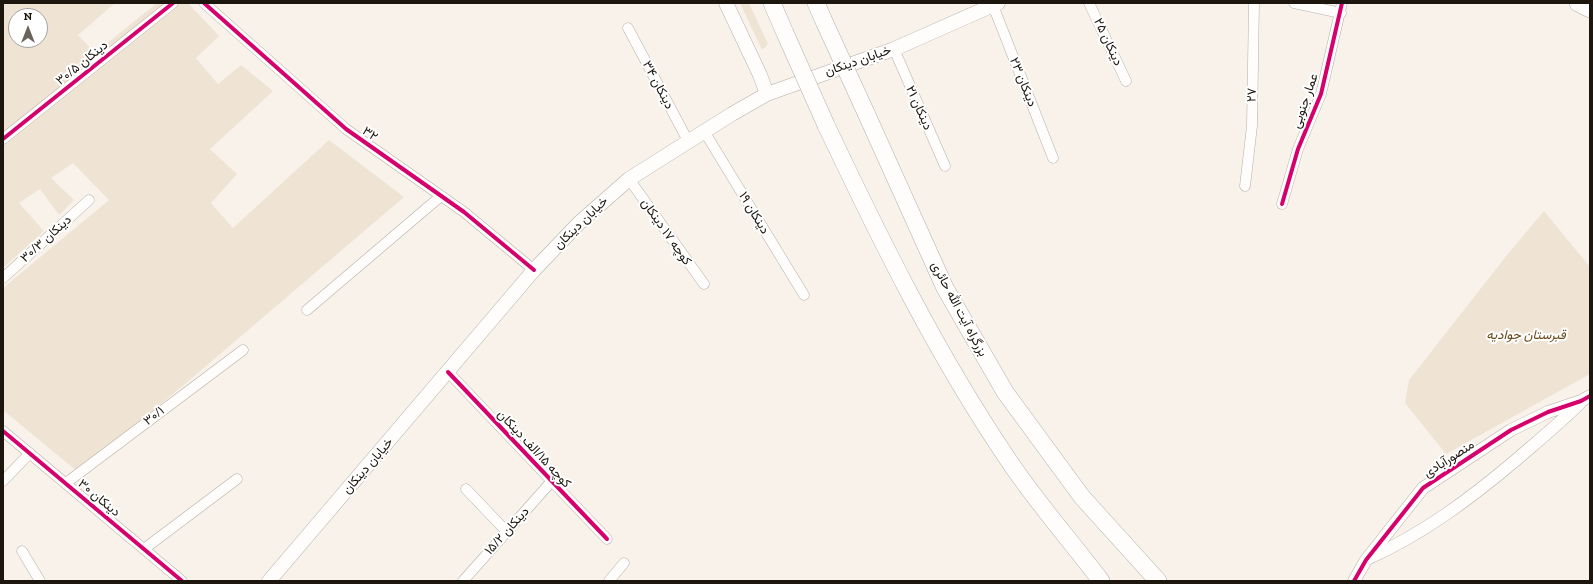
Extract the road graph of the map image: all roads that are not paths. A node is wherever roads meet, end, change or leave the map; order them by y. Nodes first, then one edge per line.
1 (174, 3) edge
2 (204, 3) edge
3 (726, 3) edge
4 (772, 3) edge
5 (816, 3) edge
6 (1089, 3) edge
7 (1254, 3) edge
8 (1294, 3) edge
9 (1578, 3) edge
10 (994, 4) edge
11 (1341, 8) edge
12 (1590, 9) edge
13 (823, 11) edge
14 (628, 28) dead end
15 (894, 49) junction
16 (1126, 80) dead end
17 (767, 94) junction
18 (704, 130) junction
19 (3, 139) edge
20 (688, 141) junction
21 (1053, 158) dead end
22 (945, 166) dead end
23 (629, 179) junction
24 (1245, 186) dead end
25 (441, 196) junction
26 (90, 200) dead end
27 (1282, 204) dead end
28 (534, 270) junction
29 (3, 278) edge
30 (704, 284) dead end
31 (804, 295) dead end
32 (307, 310) dead end
33 (243, 350) dead end
34 (448, 372) junction
35 (1586, 399) edge
36 (3, 432) edge
37 (30, 453) junction
38 (237, 479) dead end
39 (3, 481) edge
40 (551, 482) junction
41 (66, 483) junction
42 (466, 489) dead end
43 (506, 532) junction
44 (607, 539) dead end
45 (144, 549) junction
46 (22, 551) dead end
47 (1366, 560) junction
48 (624, 563) dead end
49 (40, 581) edge
50 (182, 581) edge
51 (271, 581) edge
52 (463, 581) edge
53 (609, 581) edge
54 (1101, 581) edge
55 (1158, 581) edge
56 (1354, 581) edge

1 - 19 street, ۳۰/۵ دینکان
2 - 25 street, ۳۲
3 - 17 main road
4 - 54 highway, bridge
5 - 13 highway, بزرگراه آیت الله حائری
6 - 16 street, ۲۵ دینکان
7 - 24 street, ۲۷
8 - 11 street
9 - 12 highway
10 - 15 main road, خیابان دینکان
10 - 21 street, ۲۳ دینکان
11 - 27 street, عمار جنوبی
13 - 55 highway, بزرگراه آیت الله حائری, bridge
14 - 20 street, ۳۴ دینکان
15 - 17 main road, خیابان دینکان
15 - 22 street, ۲۱ دینکان
17 - 18 main road, خیابان دینکان
18 - 20 main road, خیابان دینکان
18 - 31 street, ۱۹ دینکان
20 - 23 main road, خیابان دینکان
23 - 28 main road, خیابان دینکان
23 - 30 street, کوچه ۱۷ دینکان
25 - 28 street, ۳۲
25 - 32 street
26 - 29 street, ۳۰/۳ دینکان
28 - 34 main road, خیابان دینکان
33 - 41 street, ۳۰/۱
34 - 40 street, کوچه ۱۵/الف دینکان
34 - 51 main road, خیابان دینکان
35 - 47 street, منصورآبادی
35 - 47 street, منصورآبادی
36 - 37 street, ۳۰ دینکان
37 - 39 street
37 - 41 street, ۳۰ دینکان
38 - 45 street
40 - 43 street, ۱۵/۲ دینکان
40 - 44 street, کوچه ۱۵/الف دینکان
41 - 45 street, ۳۰ دینکان
42 - 43 street
43 - 52 street, ۱۵/۲ دینکان
45 - 50 street, ۳۰ دینکان
46 - 49 street
47 - 56 street, منصورآبادی
48 - 53 street

